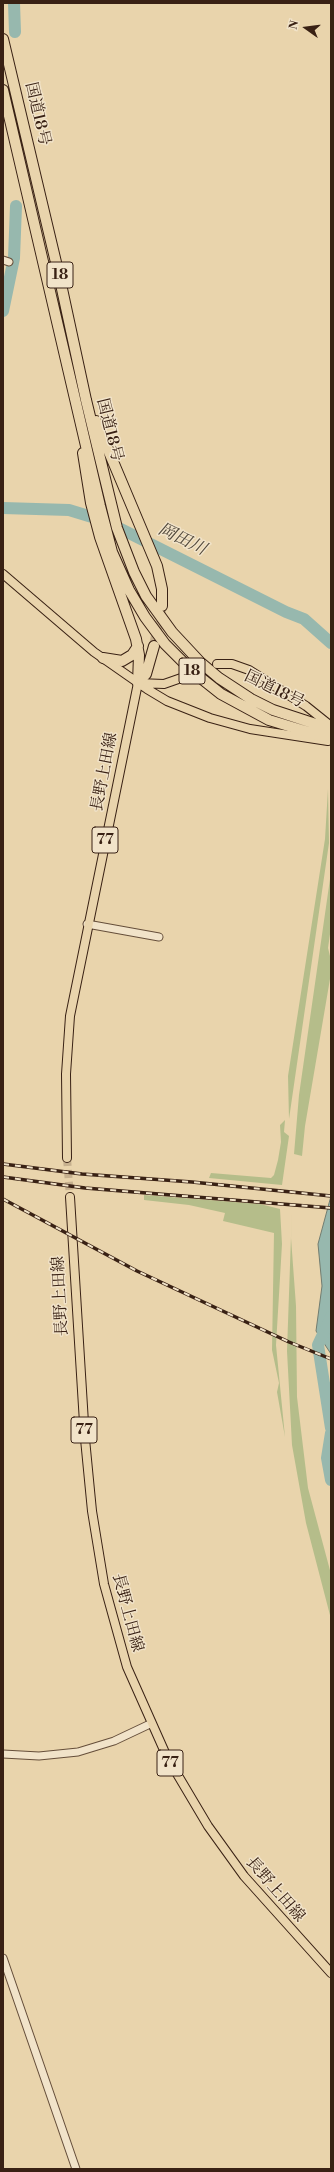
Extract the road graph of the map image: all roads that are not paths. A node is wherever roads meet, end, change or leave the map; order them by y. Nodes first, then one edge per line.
1 (3, 39) edge
2 (3, 90) edge
3 (86, 400) junction
4 (104, 539) junction
5 (3, 574) edge
6 (162, 606) tunnel mouth
7 (138, 646) junction
8 (154, 646) tunnel mouth
9 (103, 658) junction
10 (217, 664) dead end
11 (184, 677) dead end
12 (138, 683) junction
13 (331, 726) edge
14 (331, 729) edge
15 (331, 740) edge
16 (87, 924) junction
17 (159, 937) dead end
18 (67, 1158) tunnel mouth
19 (70, 1197) tunnel mouth
20 (150, 1724) junction
21 (3, 1754) edge
22 (3, 1958) edge
23 (331, 1973) edge
24 (76, 2169) edge

1 - 3 highway, 国道18号 / 18
2 - 4 highway, 国道18号 / 18
3 - 6 highway
3 - 14 highway, 国道18号 / 18
4 - 7 highway
4 - 15 highway, 国道18号 / 18
5 - 9 main road
7 - 9 highway
7 - 12 highway
8 - 12 highway
9 - 12 main road
10 - 13 main road
11 - 12 main road
12 - 15 main road
12 - 16 main road, 長野上田線 / 77
16 - 17 street
16 - 18 main road, 長野上田線 / 77
19 - 20 main road, 長野上田線 / 77
20 - 21 street
20 - 23 main road, 長野上田線 / 77
22 - 24 street

